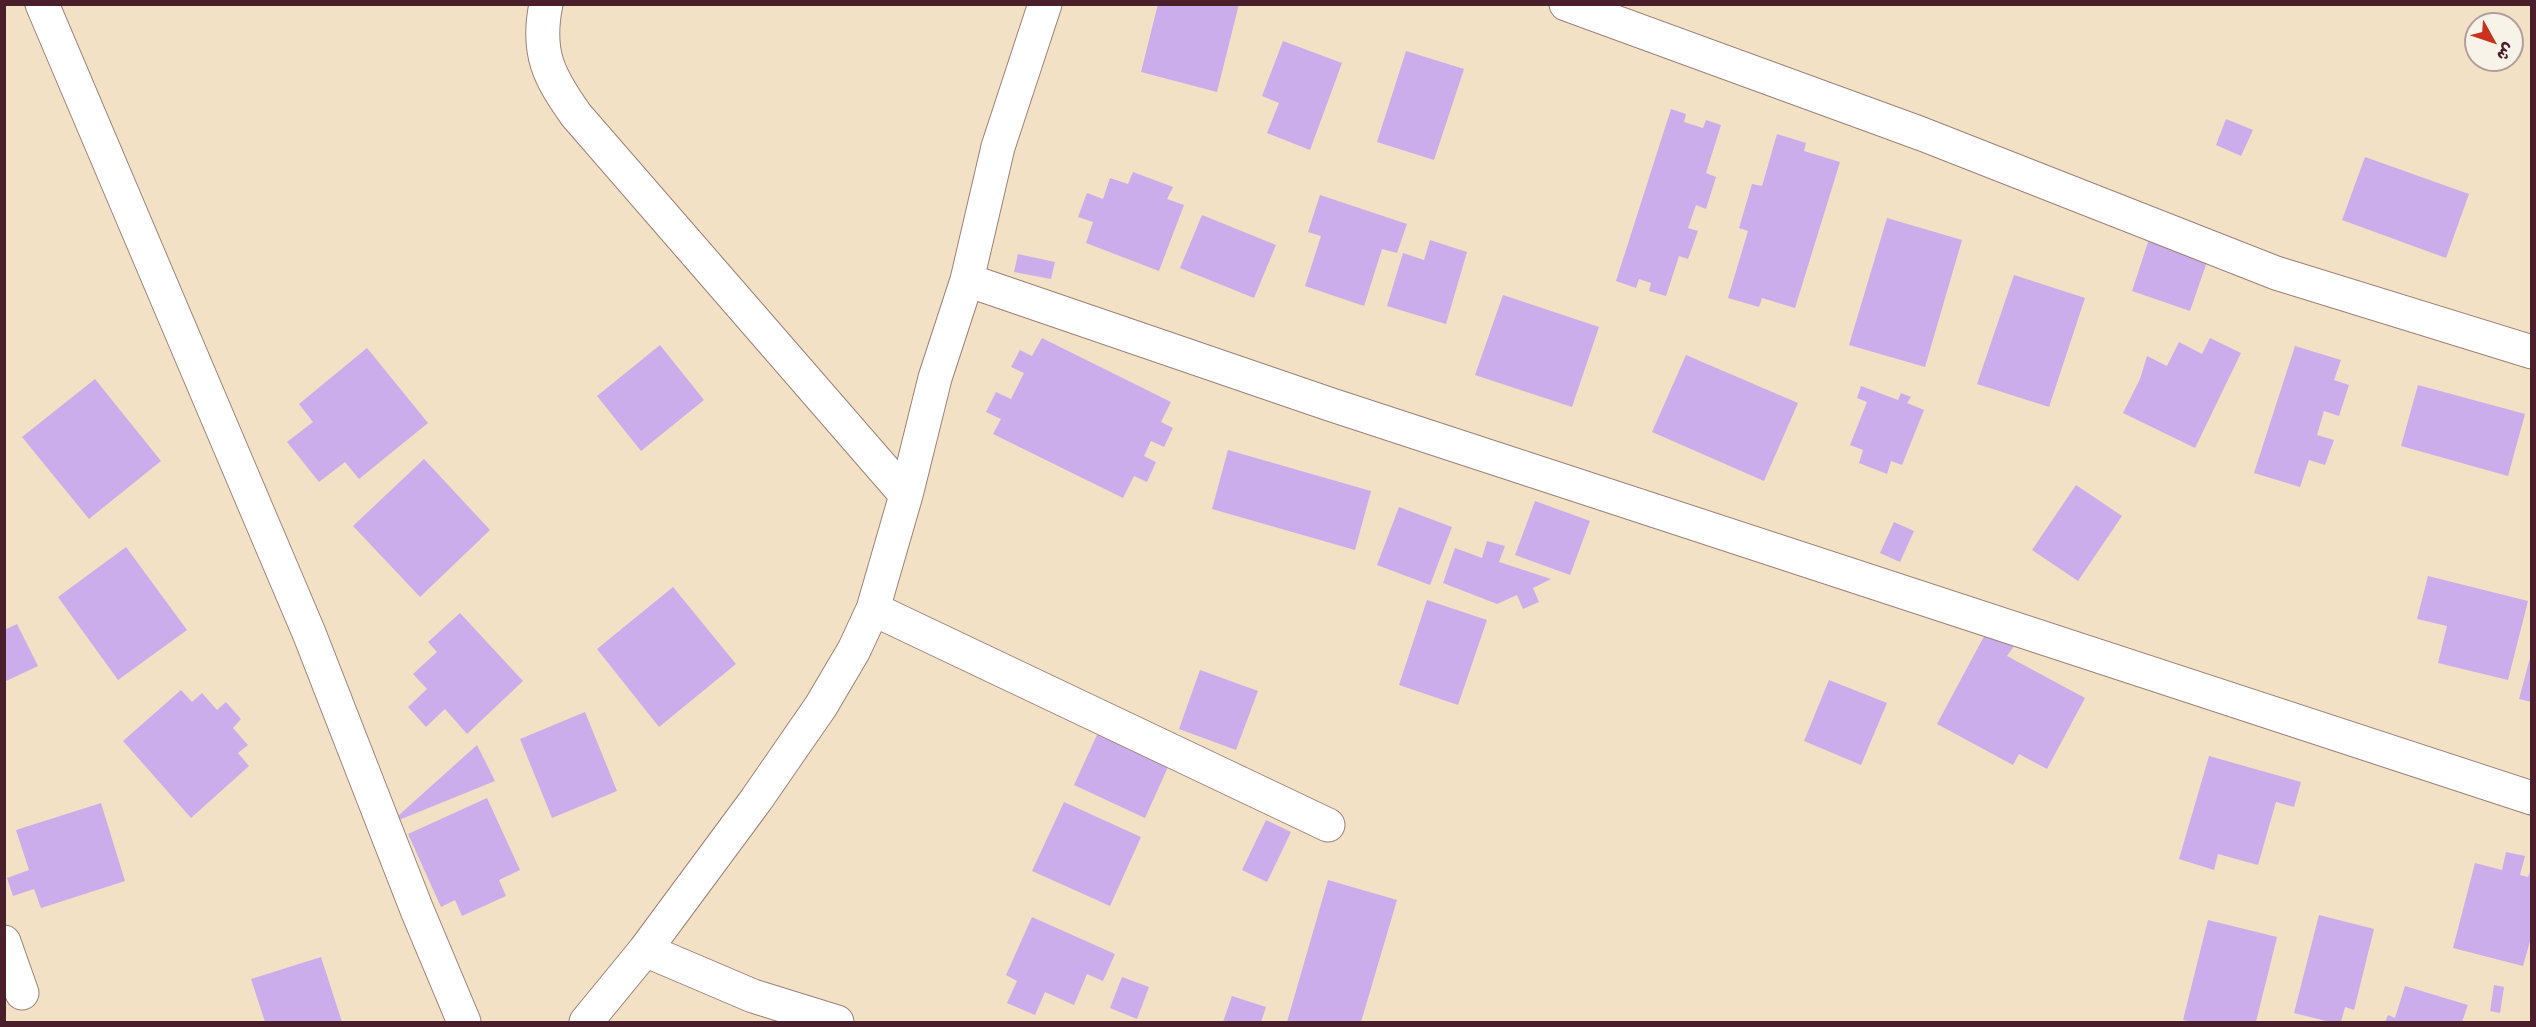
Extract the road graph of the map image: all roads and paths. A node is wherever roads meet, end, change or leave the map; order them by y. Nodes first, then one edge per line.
1 (42, 4) edge
2 (546, 4) edge
3 (1046, 4) edge
4 (1566, 4) edge
5 (968, 280) junction
6 (2532, 352) edge
7 (906, 495) junction
8 (873, 609) junction
9 (2532, 798) edge
10 (1328, 825) dead end
11 (4, 942) edge
12 (645, 950) junction
13 (22, 993) dead end
14 (465, 1023) edge
15 (586, 1023) edge
16 (837, 1023) edge

1 - 14 street
2 - 7 street
3 - 5 street
4 - 6 street
5 - 7 street
5 - 9 street
7 - 8 street
8 - 10 street
8 - 12 street
11 - 13 street
12 - 15 street
12 - 16 street

